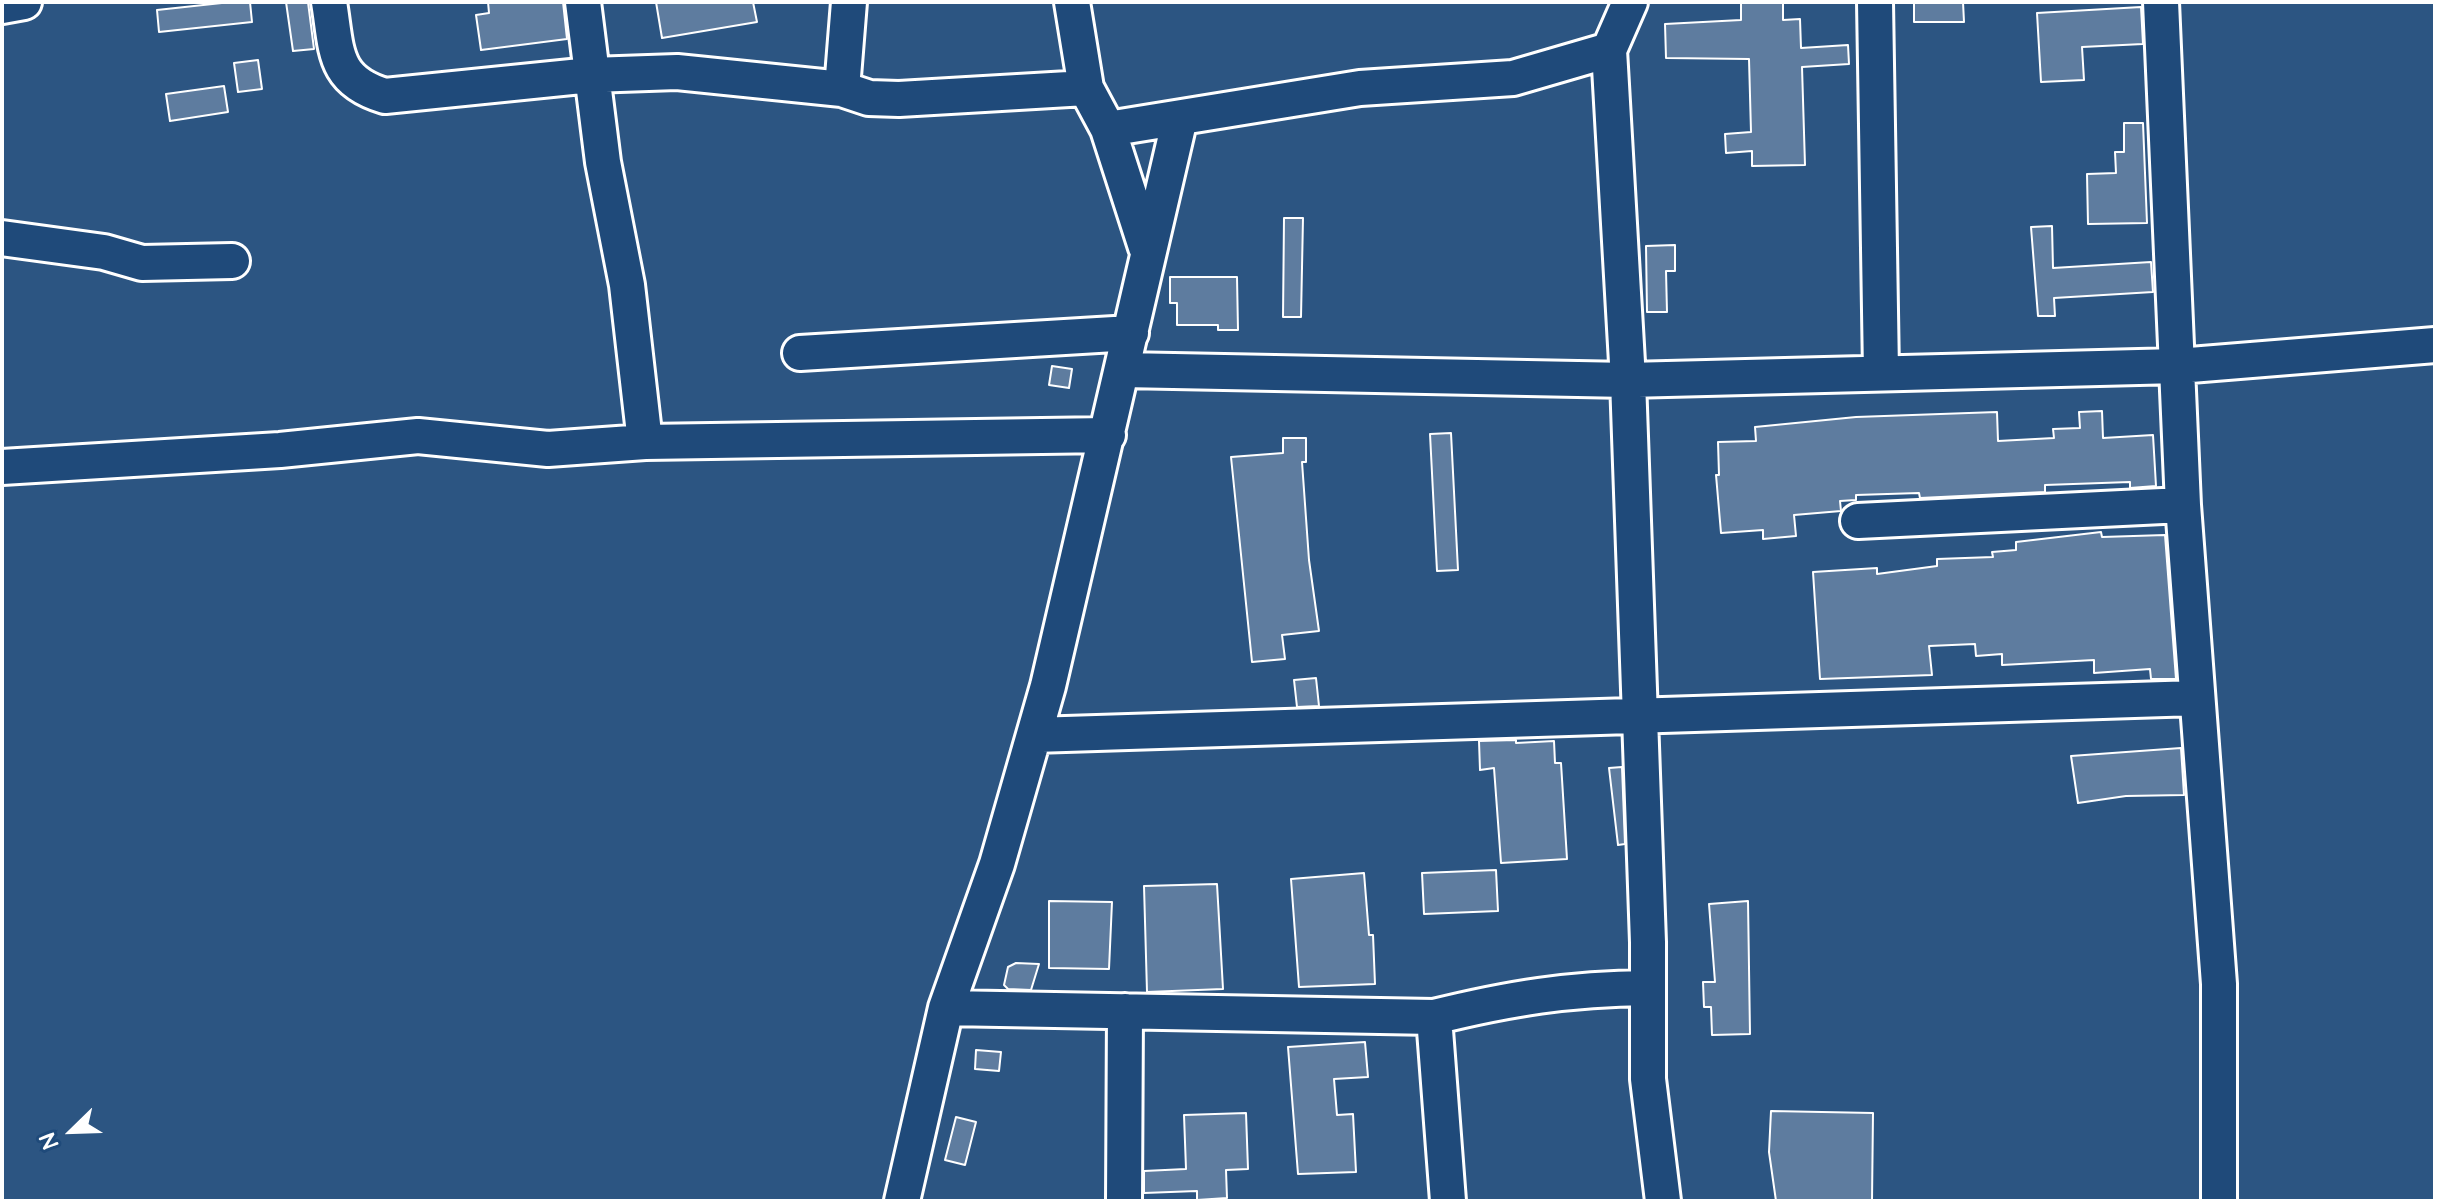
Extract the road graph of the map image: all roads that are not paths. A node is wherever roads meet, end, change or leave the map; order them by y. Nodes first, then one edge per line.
1 (24, 2) edge
2 (329, 2) edge
3 (583, 2) edge
4 (849, 2) edge
5 (1072, 2) edge
6 (1630, 2) edge
7 (1875, 2) edge
8 (2161, 2) edge
9 (2, 6) edge
10 (1609, 50) junction
11 (591, 75) junction
12 (1086, 88) junction
13 (842, 89) junction
14 (1180, 118) junction
15 (1108, 129) junction
16 (2, 238) edge
17 (1147, 251) junction
18 (232, 261) dead end
19 (1131, 333) junction
20 (2435, 345) edge
21 (800, 353) dead end
22 (2178, 366) junction
23 (1123, 370) junction
24 (1881, 372) junction
25 (1628, 380) junction
26 (1108, 435) junction
27 (645, 442) junction
28 (2, 467) edge
29 (2183, 505) junction
30 (1858, 521) dead end
31 (2197, 698) junction
32 (1640, 716) junction
33 (1034, 735) junction
34 (1648, 988) junction
35 (946, 1008) junction
36 (1125, 1011) junction
37 (1434, 1017) junction
38 (902, 1201) edge
39 (1124, 1201) edge
40 (1448, 1201) edge
41 (1663, 1201) edge
42 (2219, 1201) edge

1 - 9 street
2 - 11 street
3 - 11 street
4 - 13 street
5 - 12 street
6 - 10 street
7 - 24 street
8 - 22 street
10 - 14 street
10 - 25 street
11 - 13 street
11 - 27 street
12 - 13 street
12 - 15 street
14 - 15 street
14 - 17 street
15 - 17 street
16 - 18 street
17 - 19 street
19 - 21 street
19 - 23 street
20 - 22 street
22 - 24 street
22 - 29 street
23 - 25 street
23 - 26 street
24 - 25 street
25 - 32 street
26 - 27 street
26 - 33 street
27 - 28 street
29 - 30 street
29 - 31 street
31 - 32 street
31 - 42 street
32 - 33 street
32 - 34 street
33 - 35 street
34 - 37 street
34 - 41 street
35 - 36 street
35 - 38 street
36 - 37 street
36 - 39 street
37 - 40 street

